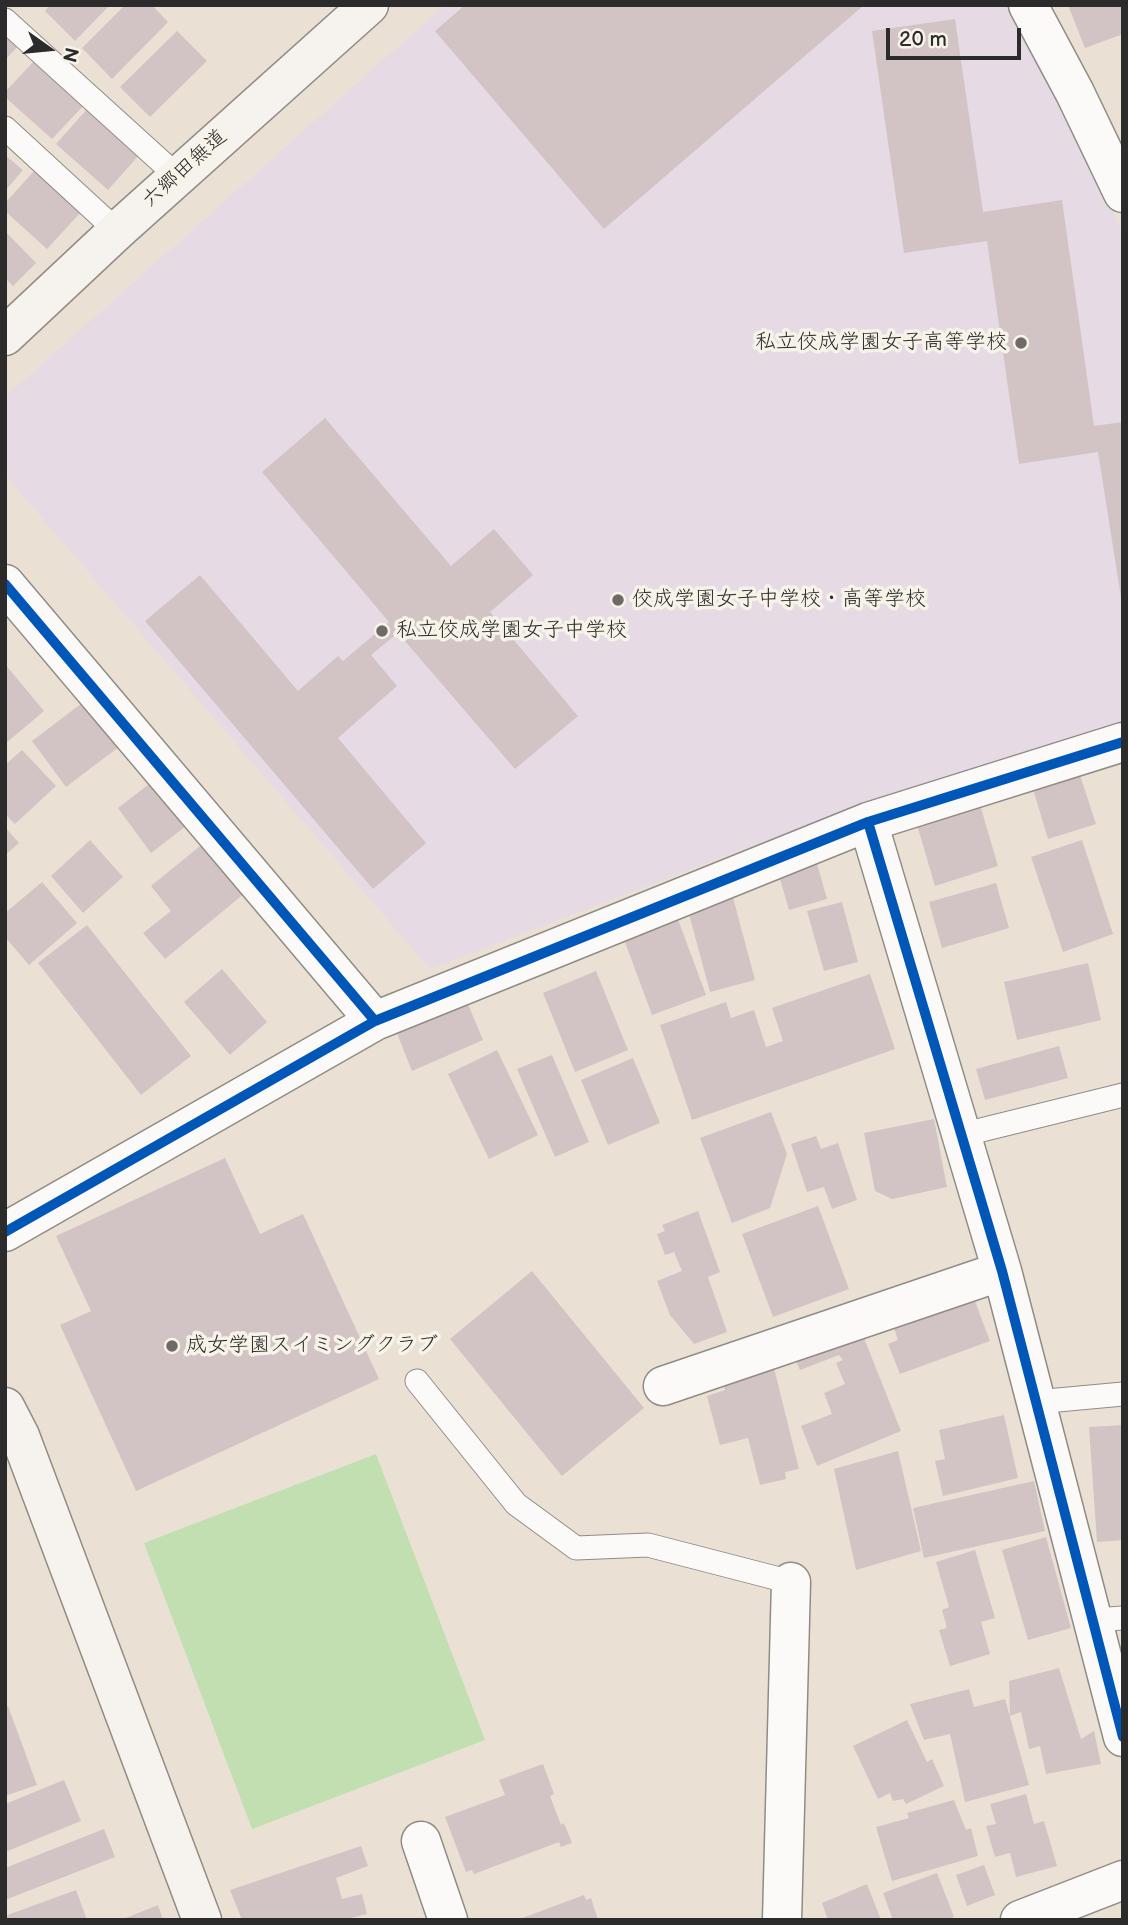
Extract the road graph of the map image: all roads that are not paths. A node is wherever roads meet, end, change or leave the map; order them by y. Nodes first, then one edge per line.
1 (1028, 5) edge
2 (353, 10) edge
3 (5, 20) edge
4 (5, 128) edge
5 (177, 176) junction
6 (1123, 193) edge
7 (117, 230) junction
8 (5, 336) edge
9 (5, 584) edge
10 (1123, 742) edge
11 (868, 822) junction
12 (375, 1021) junction
13 (1123, 1095) edge
14 (961, 1135) junction
15 (5, 1232) edge
16 (1002, 1271) junction
17 (416, 1381) dead end
18 (663, 1387) dead end
19 (1123, 1394) edge
20 (1036, 1402) junction
21 (5, 1407) edge
22 (791, 1582) joint
23 (1108, 1619) edge
24 (1123, 1737) edge
25 (421, 1840) dead end
26 (1123, 1880) edge
27 (202, 1920) edge
28 (448, 1920) edge
29 (782, 1920) edge
30 (1020, 1920) edge

1 - 6 street
2 - 5 street, 六郷田無道
3 - 5 lane
4 - 7 lane
5 - 7 street, 六郷田無道
7 - 8 street, 六郷田無道
9 - 12 street
10 - 11 street
11 - 12 street
11 - 14 street
12 - 15 street
13 - 14 lane
14 - 16 street
16 - 18 street
16 - 20 street
17 - 22 lane
19 - 20 lane
20 - 23 street
21 - 27 street
22 - 29 street
23 - 24 street
25 - 28 street
26 - 30 street

